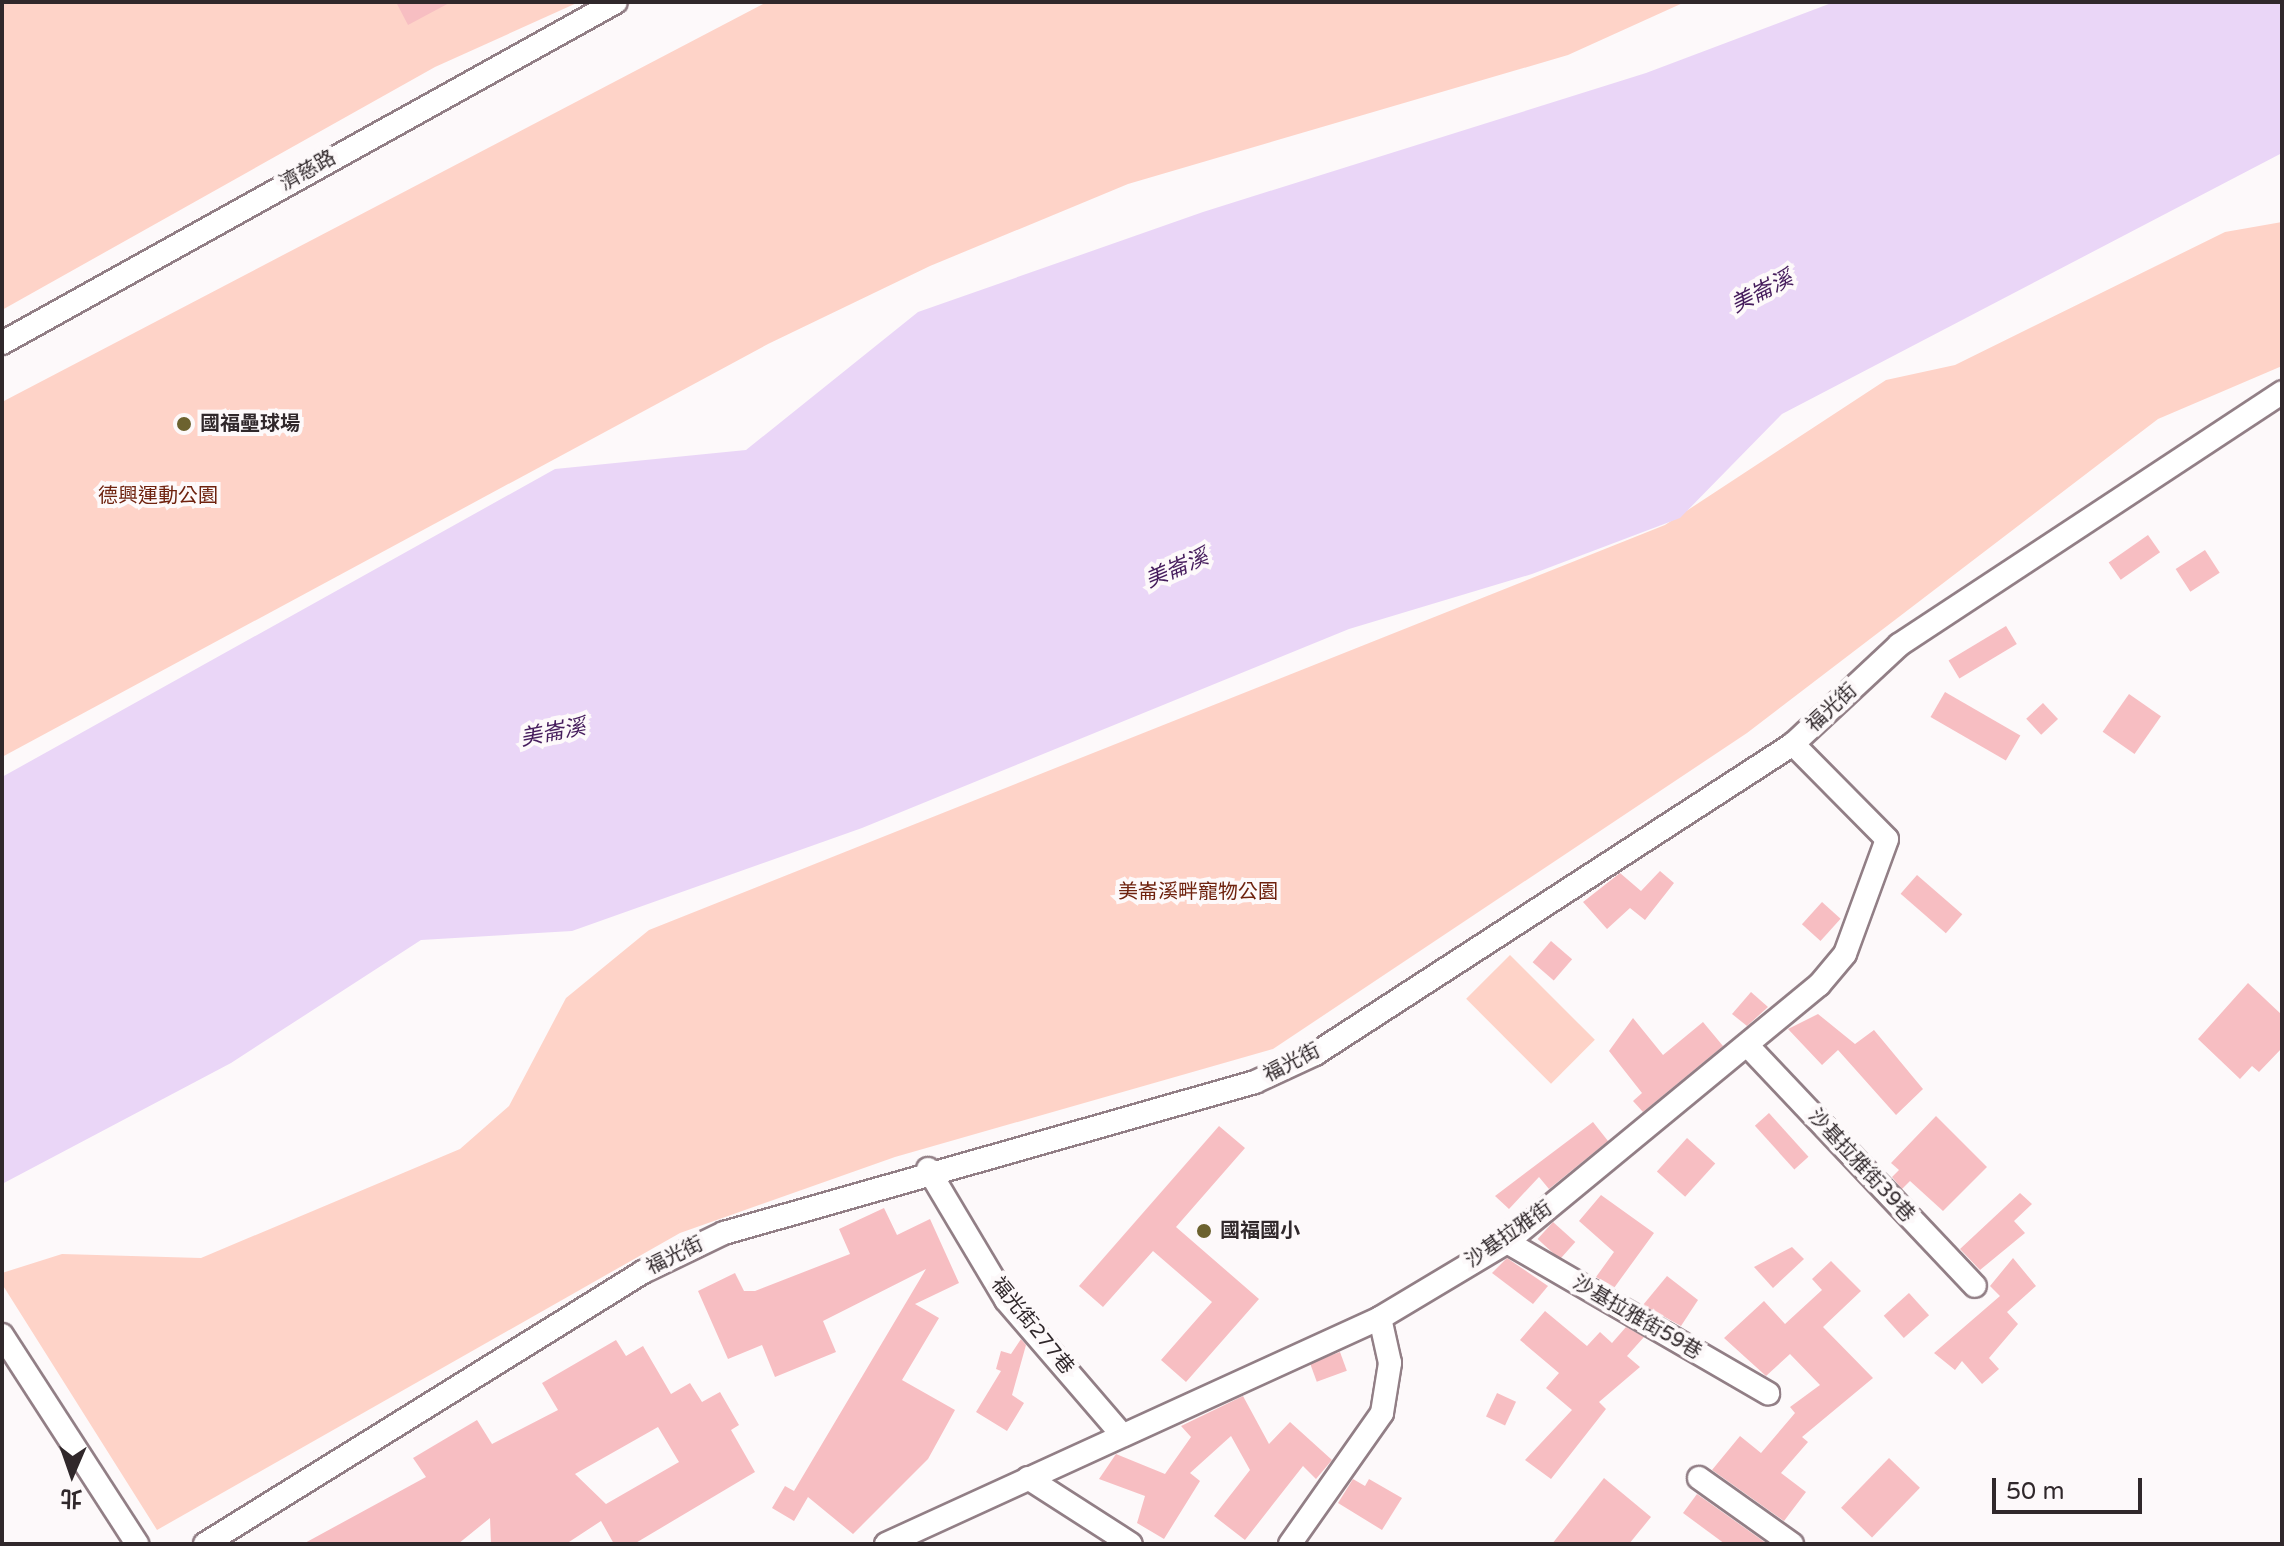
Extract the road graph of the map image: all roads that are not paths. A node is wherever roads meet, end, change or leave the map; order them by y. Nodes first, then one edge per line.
1 (616, 2) edge
2 (2, 343) edge
3 (2282, 392) edge
4 (1793, 744) junction
5 (1748, 1046) junction
6 (928, 1169) junction
7 (1507, 1242) junction
8 (1975, 1286) dead end
9 (1380, 1318) junction
10 (2, 1335) edge
11 (1768, 1393) dead end
12 (1122, 1435) junction
13 (1028, 1478) junction
14 (1699, 1478) dead end
15 (137, 1544) edge
16 (205, 1544) edge
17 (886, 1544) edge
18 (1131, 1544) edge
19 (1290, 1544) edge
20 (1792, 1544) edge

1 - 2 street, 濟慈路
3 - 4 street, 福光街
4 - 5 street, 沙基拉雅街
4 - 6 street, 福光街
5 - 7 street, 沙基拉雅街
5 - 8 street, 沙基拉雅街39巷
6 - 12 street, 福光街277巷
6 - 16 street, 福光街
7 - 9 street, 沙基拉雅街
7 - 11 street, 沙基拉雅街59巷
9 - 12 street, 沙基拉雅街
9 - 19 street
10 - 15 street
12 - 13 street, 沙基拉雅街
13 - 17 street, 沙基拉雅街
13 - 18 street
14 - 20 street

